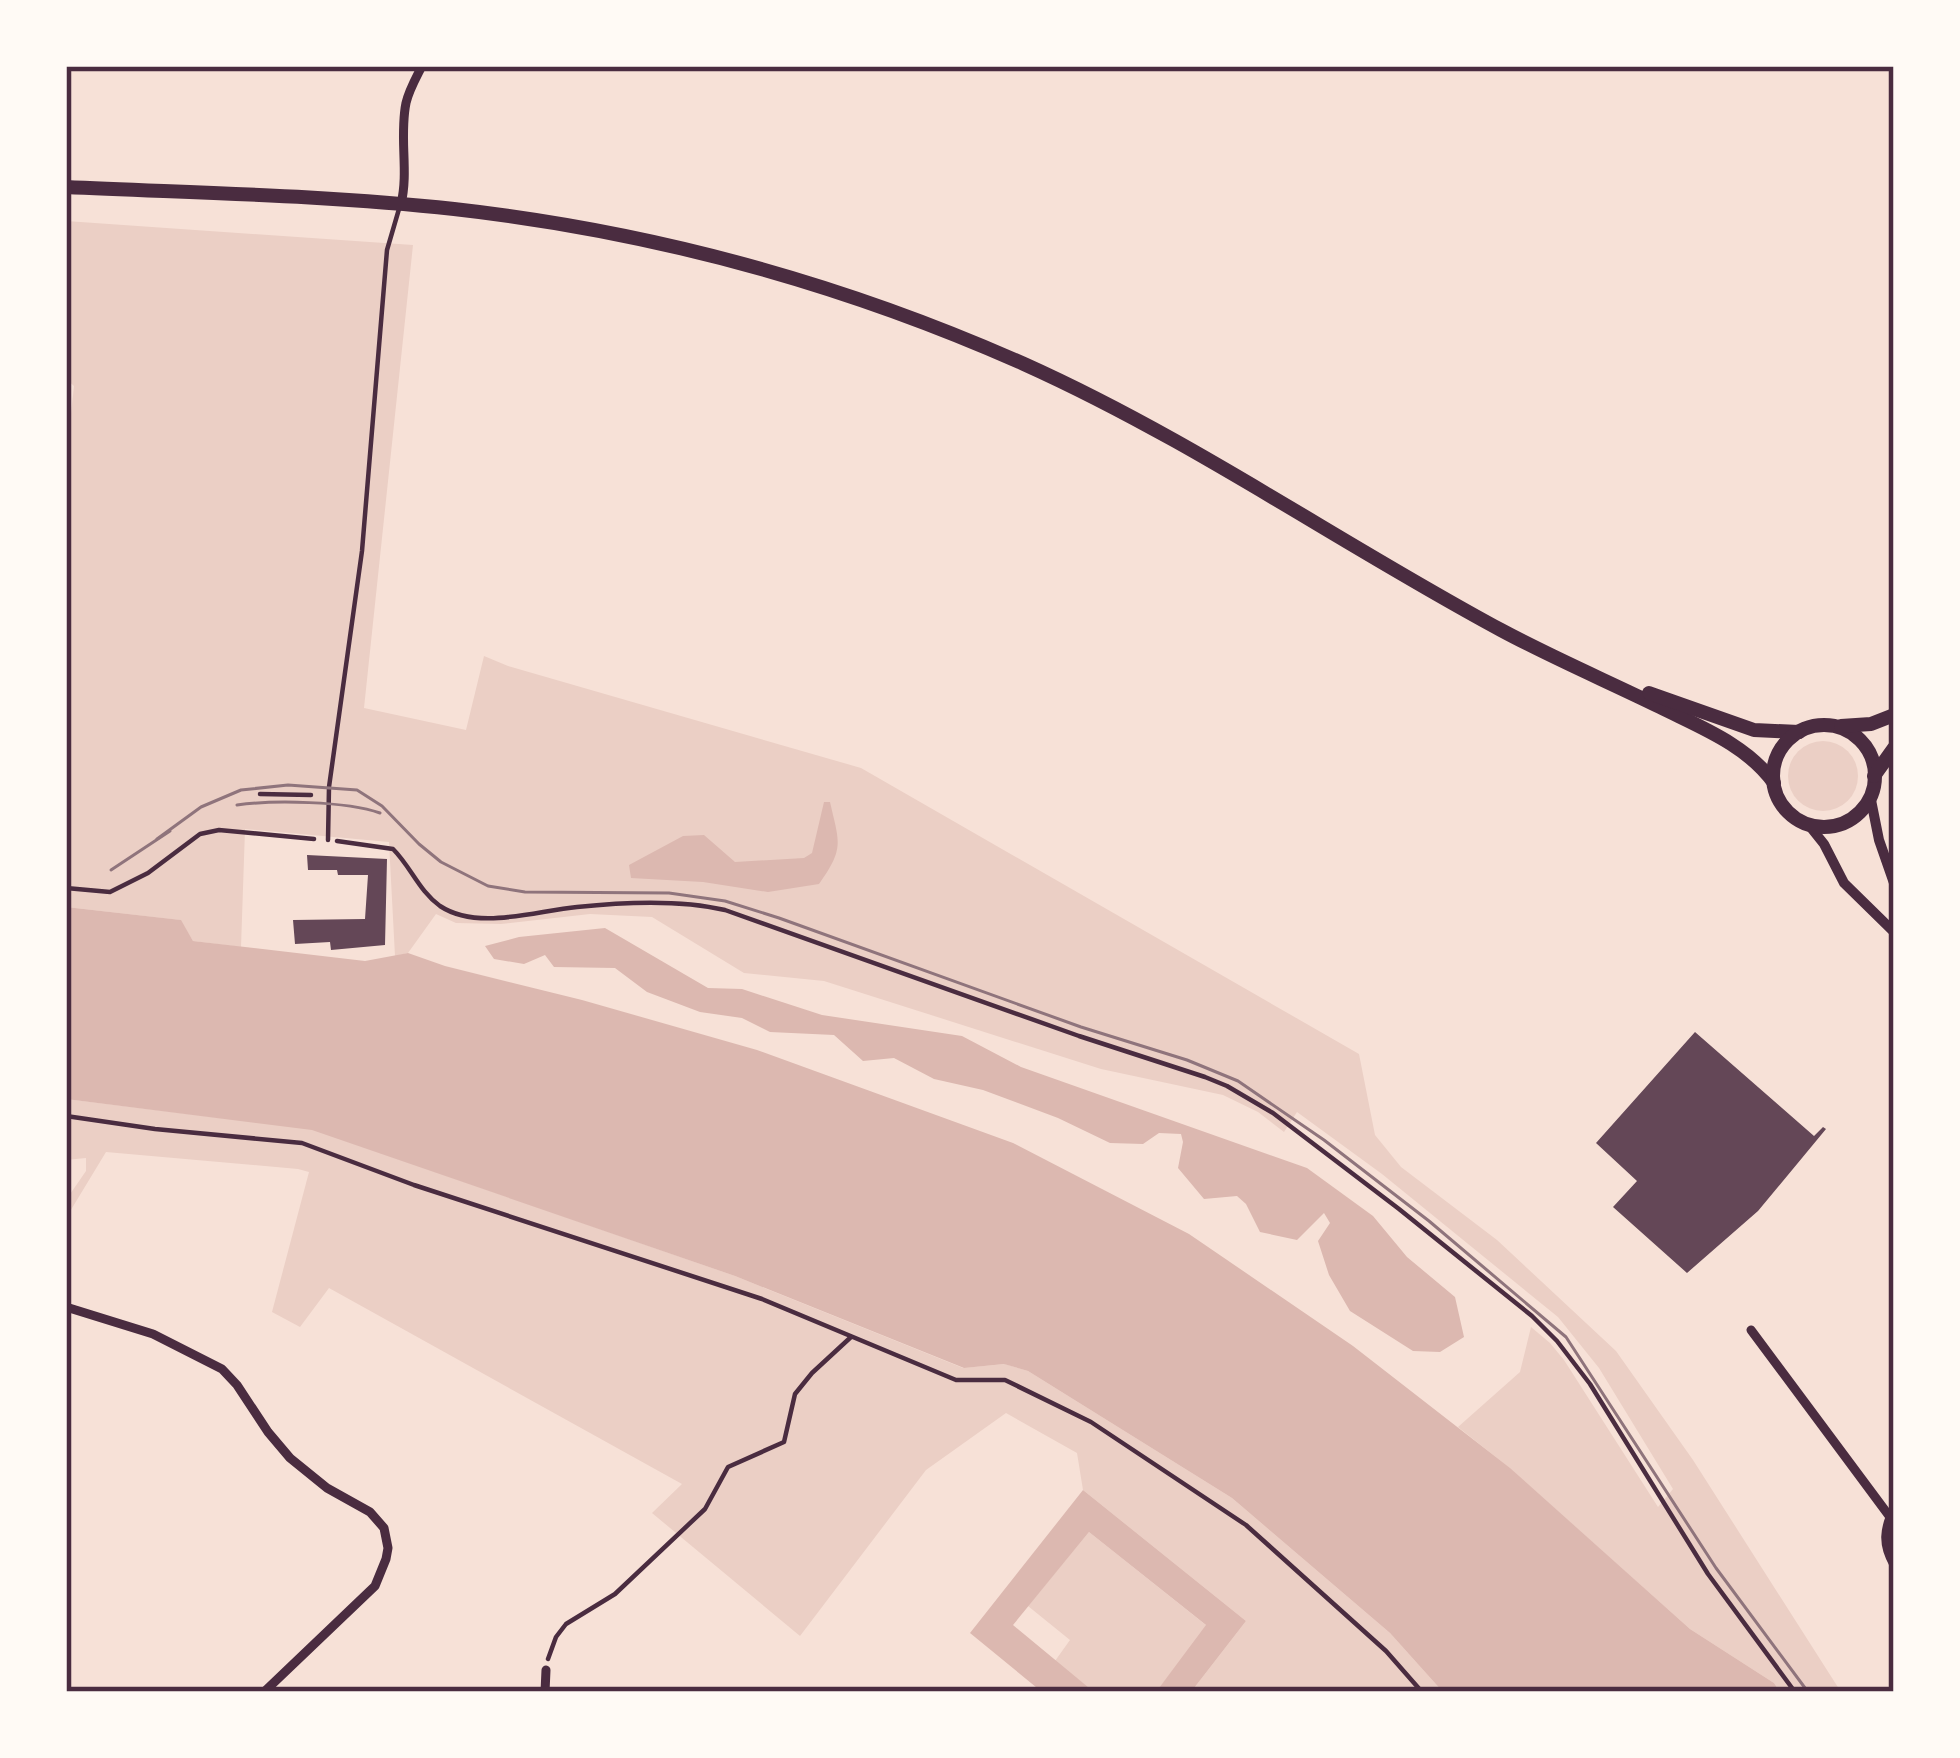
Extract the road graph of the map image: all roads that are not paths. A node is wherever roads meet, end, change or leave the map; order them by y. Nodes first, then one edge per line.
1 (422, 66) edge
2 (66, 187) edge
3 (401, 204) junction
4 (1555, 656) junction
5 (1894, 715) edge
6 (1835, 727) junction
7 (1799, 732) junction
8 (1894, 748) edge
9 (1874, 776) junction
10 (1774, 783) junction
11 (1870, 795) junction
12 (1808, 824) junction
13 (328, 840) road end
14 (1894, 883) edge
15 (1894, 932) edge
16 (66, 1307) edge
17 (1751, 1330) dead end
18 (1892, 1512) edge
19 (1894, 1565) edge
20 (546, 1670) road end
21 (264, 1692) edge
22 (545, 1692) edge

1 - 3 street
2 - 3 main road
3 - 4 main road
3 - 13 lane
4 - 7 main road
4 - 10 main road
5 - 6 main road
6 - 7 main road
6 - 9 main road
7 - 10 main road
8 - 9 main road
9 - 11 main road
10 - 12 main road
11 - 12 main road
11 - 14 street
12 - 15 street
16 - 21 street
17 - 18 street
18 - 19 street
20 - 22 street

